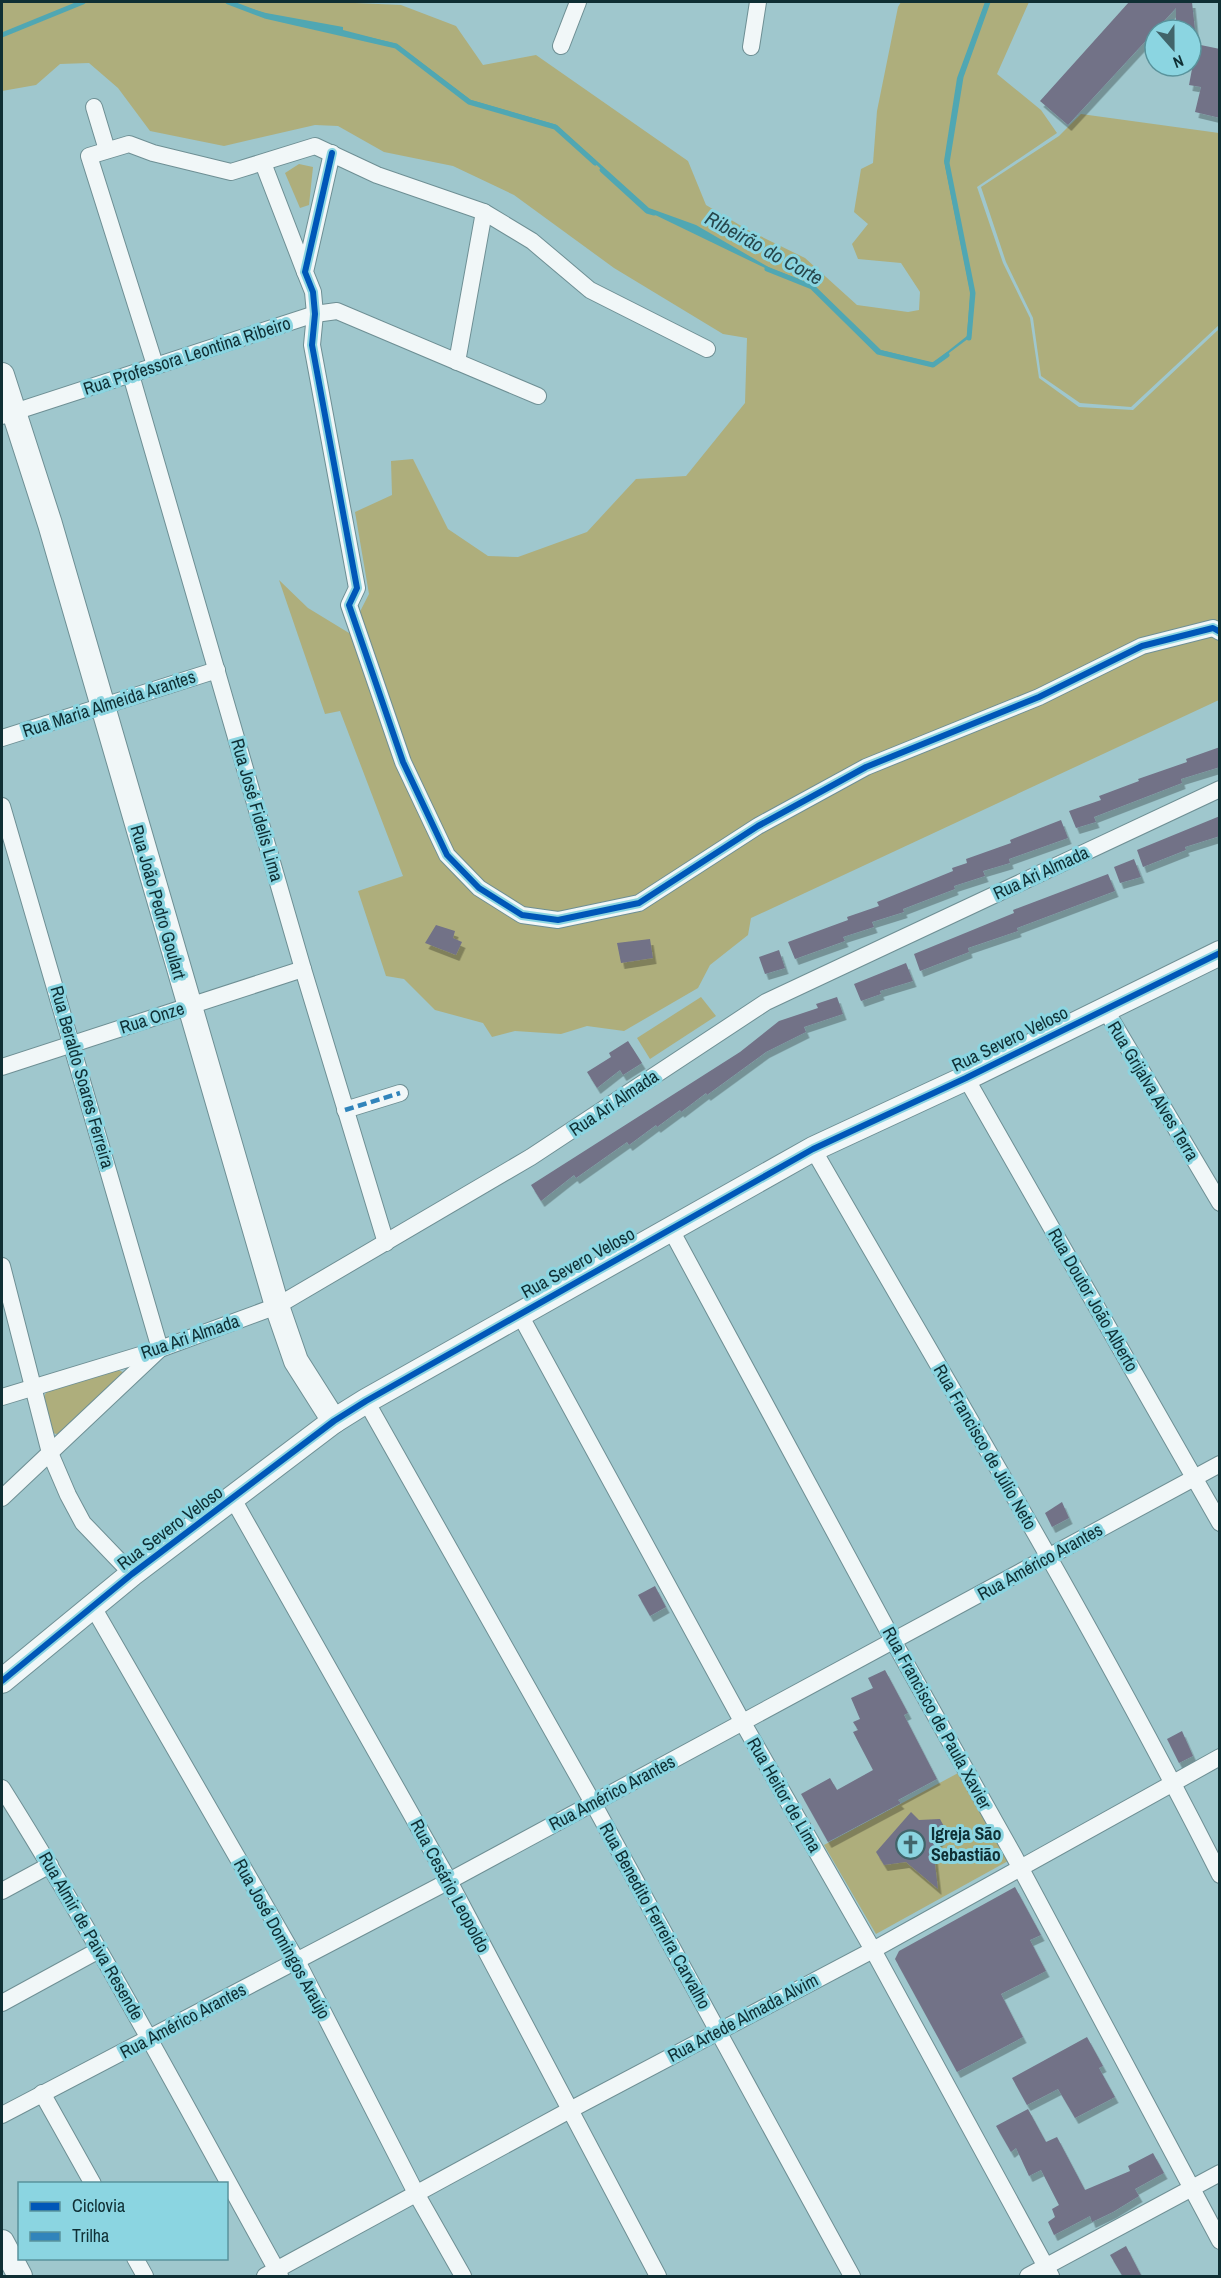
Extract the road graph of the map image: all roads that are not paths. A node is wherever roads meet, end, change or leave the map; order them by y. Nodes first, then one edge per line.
1 (578, 2) edge
2 (758, 2) edge
3 (561, 46) dead end
4 (751, 47) dead end
5 (94, 107) dead end
6 (107, 150) junction
7 (333, 153) junction
8 (263, 163) junction
9 (484, 212) junction
10 (305, 272) junction
11 (315, 314) junction
12 (707, 349) dead end
13 (458, 362) junction
14 (155, 365) junction
15 (2, 375) edge
16 (131, 375) junction
17 (538, 396) dead end
18 (7, 414) edge
19 (1220, 632) edge
20 (217, 670) junction
21 (102, 708) junction
22 (2, 738) edge
23 (1220, 789) edge
24 (2, 806) edge
25 (1220, 953) edge
26 (303, 969) junction
27 (189, 1006) junction
28 (1105, 1009) junction
29 (73, 1044) junction
30 (2, 1067) edge
31 (966, 1078) junction
32 (400, 1093) dead end
33 (345, 1110) junction
34 (813, 1149) junction
35 (1220, 1203) edge
36 (670, 1228) junction
37 (386, 1243) junction
38 (2, 1266) edge
39 (277, 1306) junction
40 (519, 1312) junction
41 (160, 1349) junction
42 (31, 1388) junction
43 (2, 1397) edge
44 (366, 1401) junction
45 (334, 1421) junction
46 (50, 1453) junction
47 (1220, 1464) edge
48 (1195, 1478) junction
49 (2, 1497) edge
50 (233, 1499) junction
51 (1220, 1523) edge
52 (1048, 1556) junction
53 (132, 1574) junction
54 (93, 1607) junction
55 (894, 1642) junction
56 (2, 1681) edge
57 (743, 1723) junction
58 (1220, 1757) edge
59 (1173, 1782) junction
60 (2, 1788) edge
61 (593, 1803) junction
62 (50, 1865) junction
63 (1021, 1868) junction
64 (1220, 1875) edge
65 (449, 1881) junction
66 (2, 1891) edge
67 (99, 1950) junction
68 (873, 1950) junction
69 (297, 1960) junction
70 (2, 2003) edge
71 (718, 2030) junction
72 (151, 2039) junction
73 (42, 2093) junction
74 (568, 2111) junction
75 (2, 2115) edge
76 (1220, 2173) edge
77 (92, 2182) edge
78 (226, 2182) edge
79 (228, 2186) edge
80 (1190, 2188) junction
81 (417, 2194) junction
82 (1220, 2241) edge
83 (2, 2242) edge
84 (136, 2260) edge
85 (1048, 2272) edge
86 (274, 2274) edge
87 (20, 2277) edge
88 (145, 2277) edge
89 (463, 2277) edge
90 (658, 2277) edge
91 (852, 2277) edge
92 (1028, 2277) edge

1 - 3 street
2 - 4 street
5 - 6 street
6 - 8 street
6 - 14 street
7 - 8 street
7 - 9 street
7 - 10 street
8 - 10 street
9 - 12 street
9 - 13 street
10 - 11 street
11 - 13 street, Rua Professora Leontina Ribeiro
11 - 14 street, Rua Professora Leontina Ribeiro
11 - 19 street
13 - 17 street, Rua Professora Leontina Ribeiro
14 - 16 street, Rua Professora Leontina Ribeiro
15 - 18 street, Rua João Pedro Goulart
16 - 18 street, Rua Professora Leontina Ribeiro
16 - 20 street, Rua José Fidelis Lima
18 - 21 street, Rua João Pedro Goulart
20 - 21 street, Rua Maria Almeida Arantes
20 - 26 street, Rua José Fidelis Lima
21 - 22 street, Rua Maria Almeida Arantes
21 - 27 street, Rua João Pedro Goulart
23 - 37 street, Rua Ari Almada
24 - 29 street, Rua Beraldo Soares Ferreira
25 - 28 street, Rua Severo Veloso
26 - 27 street, Rua Onze
26 - 33 street, Rua José Fidelis Lima
27 - 29 street, Rua Onze
27 - 39 street, Rua João Pedro Goulart
28 - 31 street, Rua Severo Veloso
28 - 35 street, Rua Grijalva Alves Terra
29 - 30 street, Rua Onze
29 - 41 street, Rua Beraldo Soares Ferreira
31 - 34 street, Rua Severo Veloso
31 - 48 street, Rua Doutor João Alberto
32 - 33 street
33 - 37 street, Rua José Fidelis Lima
34 - 36 street, Rua Severo Veloso
34 - 52 street, Rua Francisco de Júlio Neto
36 - 40 street, Rua Severo Veloso
36 - 55 street, Rua Francisco de Paula Xavier
37 - 39 street, Rua Ari Almada
38 - 42 street
39 - 41 street, Rua Ari Almada
39 - 45 street, Rua João Pedro Goulart
40 - 44 street, Rua Severo Veloso
40 - 57 street, Rua Heitor de Lima
41 - 42 street, Rua Ari Almada
41 - 46 street
42 - 43 street, Rua Ari Almada
42 - 46 street
44 - 45 street, Rua Severo Veloso
44 - 61 street, Rua Benedito Ferreira Carvalho
45 - 50 street, Rua Severo Veloso
46 - 49 street
46 - 53 street
47 - 48 street, Rua Américo Arantes
48 - 51 street, Rua Doutor João Alberto
48 - 52 street, Rua Américo Arantes
50 - 53 street, Rua Severo Veloso
50 - 65 street, Rua Cesário Leopoldo
52 - 55 street, Rua Américo Arantes
52 - 59 street, Rua Francisco de Júlio Neto
53 - 54 street, Rua Severo Veloso
54 - 56 street, Rua Severo Veloso
54 - 69 street, Rua José Domingos Araújo
55 - 57 street, Rua Américo Arantes
55 - 63 street, Rua Francisco de Paula Xavier
57 - 61 street, Rua Américo Arantes
57 - 68 street, Rua Heitor de Lima
58 - 59 street, Rua Artede Almada Alvim
59 - 63 street, Rua Artede Almada Alvim
59 - 64 street, Rua Francisco de Júlio Neto
60 - 62 street, Rua Almir de Paiva Resende
61 - 65 street, Rua Américo Arantes
61 - 71 street, Rua Benedito Ferreira Carvalho
62 - 66 street
62 - 67 street, Rua Almir de Paiva Resende
63 - 68 street, Rua Artede Almada Alvim
63 - 80 street, Rua Francisco de Paula Xavier
65 - 69 street, Rua Américo Arantes
65 - 74 street, Rua Cesário Leopoldo
67 - 70 street
67 - 72 street, Rua Almir de Paiva Resende
68 - 71 street, Rua Artede Almada Alvim
68 - 85 street, Rua Heitor de Lima
69 - 72 street, Rua Américo Arantes
69 - 81 street, Rua José Domingos Araújo
71 - 74 street, Rua Artede Almada Alvim
71 - 91 street, Rua Benedito Ferreira Carvalho
72 - 73 street, Rua Américo Arantes
72 - 78 street, Rua Almir de Paiva Resende
73 - 75 street, Rua Américo Arantes
73 - 77 street
74 - 81 street, Rua Artede Almada Alvim
74 - 90 street, Rua Cesário Leopoldo
76 - 80 street
79 - 86 street, Rua Almir de Paiva Resende
80 - 82 street, Rua Francisco de Paula Xavier
80 - 85 street
81 - 86 street, Rua Artede Almada Alvim
81 - 89 street, Rua José Domingos Araújo
83 - 87 street
84 - 88 street
85 - 92 street

